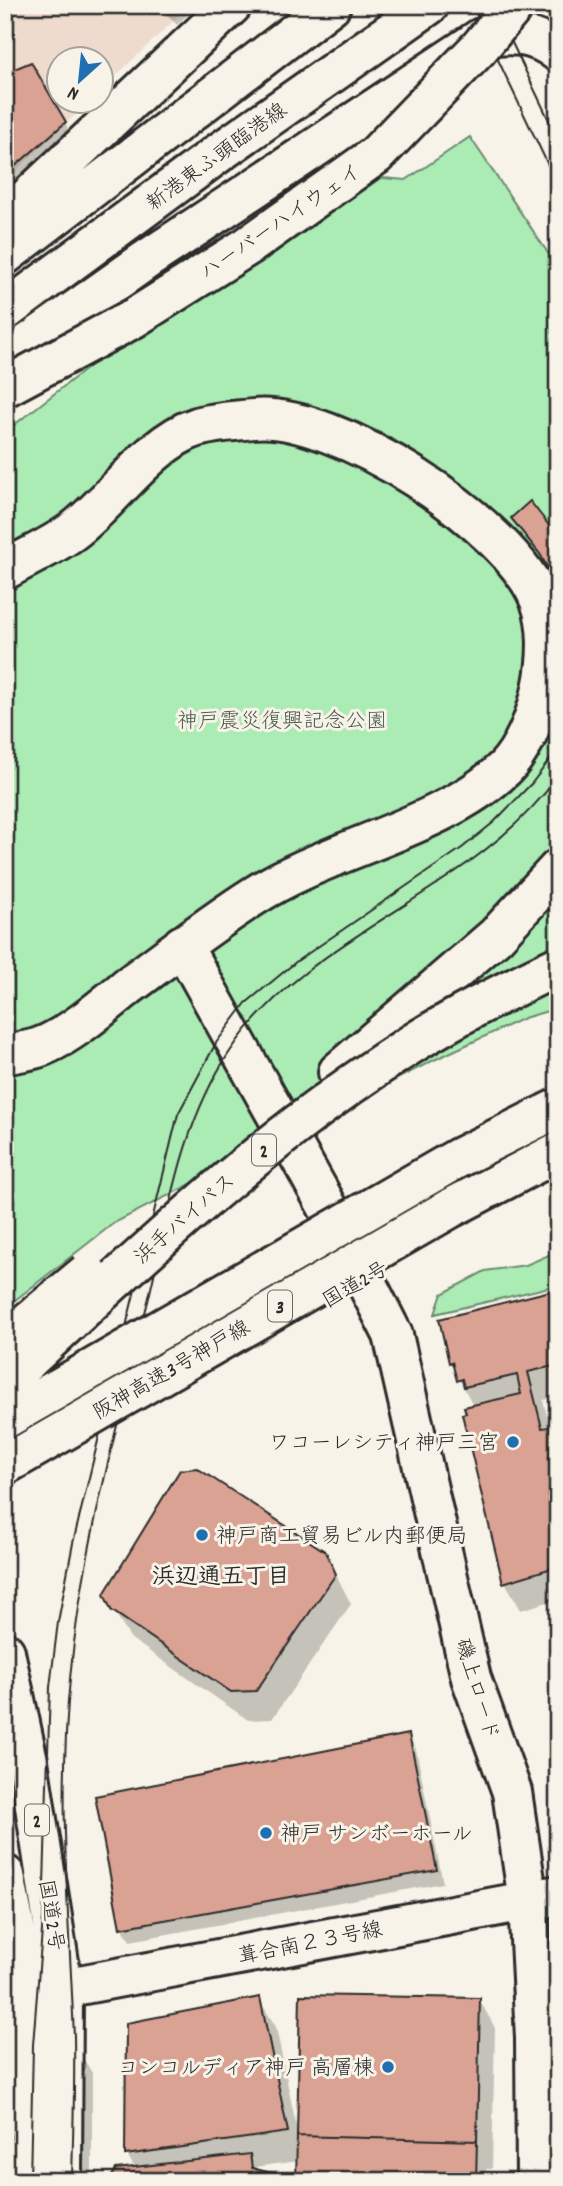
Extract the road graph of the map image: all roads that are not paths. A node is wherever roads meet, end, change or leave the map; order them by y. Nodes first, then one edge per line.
1 (232, 5) edge
2 (331, 5) edge
3 (429, 5) edge
4 (489, 5) edge
5 (515, 5) edge
6 (558, 51) edge
7 (5, 219) edge
8 (5, 256) edge
9 (5, 311) edge
10 (5, 360) edge
11 (5, 367) edge
12 (5, 387) edge
13 (5, 570) edge
14 (549, 604) edge
15 (558, 869) edge
16 (558, 897) edge
17 (182, 945) junction
18 (558, 951) edge
19 (558, 966) edge
20 (5, 1055) edge
21 (344, 1078) junction
22 (558, 1107) edge
23 (558, 1152) edge
24 (558, 1170) edge
25 (332, 1215) junction
26 (366, 1278) junction
27 (5, 1341) edge
28 (5, 1382) edge
29 (5, 1406) edge
30 (5, 1419) edge
31 (5, 1465) edge
32 (5, 1481) edge
33 (5, 1652) edge
34 (5, 1875) edge
35 (543, 1898) edge
36 (32, 1994) edge
37 (32, 2181) edge
38 (62, 2181) edge
39 (536, 2181) edge

1 - 7 main road
2 - 8 main road
3 - 9 main road, 新港東ふ頭臨港線
4 - 11 main road, ハーバーハイウェイ
5 - 12 main road, ハーバーハイウェイ, bridge
6 - 10 main road
13 - 14 main road
14 - 17 main road
15 - 21 main road
16 - 21 main road, bridge
17 - 20 main road
17 - 25 main road, 磯上ロード
18 - 21 main road, 浜手バイパス / 2
19 - 21 main road, 浜手バイパス / 2, bridge
21 - 27 main road, 浜手バイパス / 2, bridge
21 - 28 main road, 浜手バイパス / 2, bridge
22 - 25 main road
22 - 30 main road, 阪神高速3号神戸線 / 3, bridge
23 - 31 main road, 阪神高速3号神戸線 / 3, bridge
24 - 26 main road, 国道2号
25 - 26 main road, 磯上ロード
25 - 29 main road
26 - 32 main road, 国道2号
26 - 35 main road, 磯上ロード
33 - 36 main road, 国道2号 / 2
34 - 36 main road, 国道2号 / 2
35 - 36 main road, 葺合南２３号線
35 - 39 main road, 磯上ロード
36 - 37 main road, 国道2号 / 2
36 - 38 main road, 国道2号 / 2

